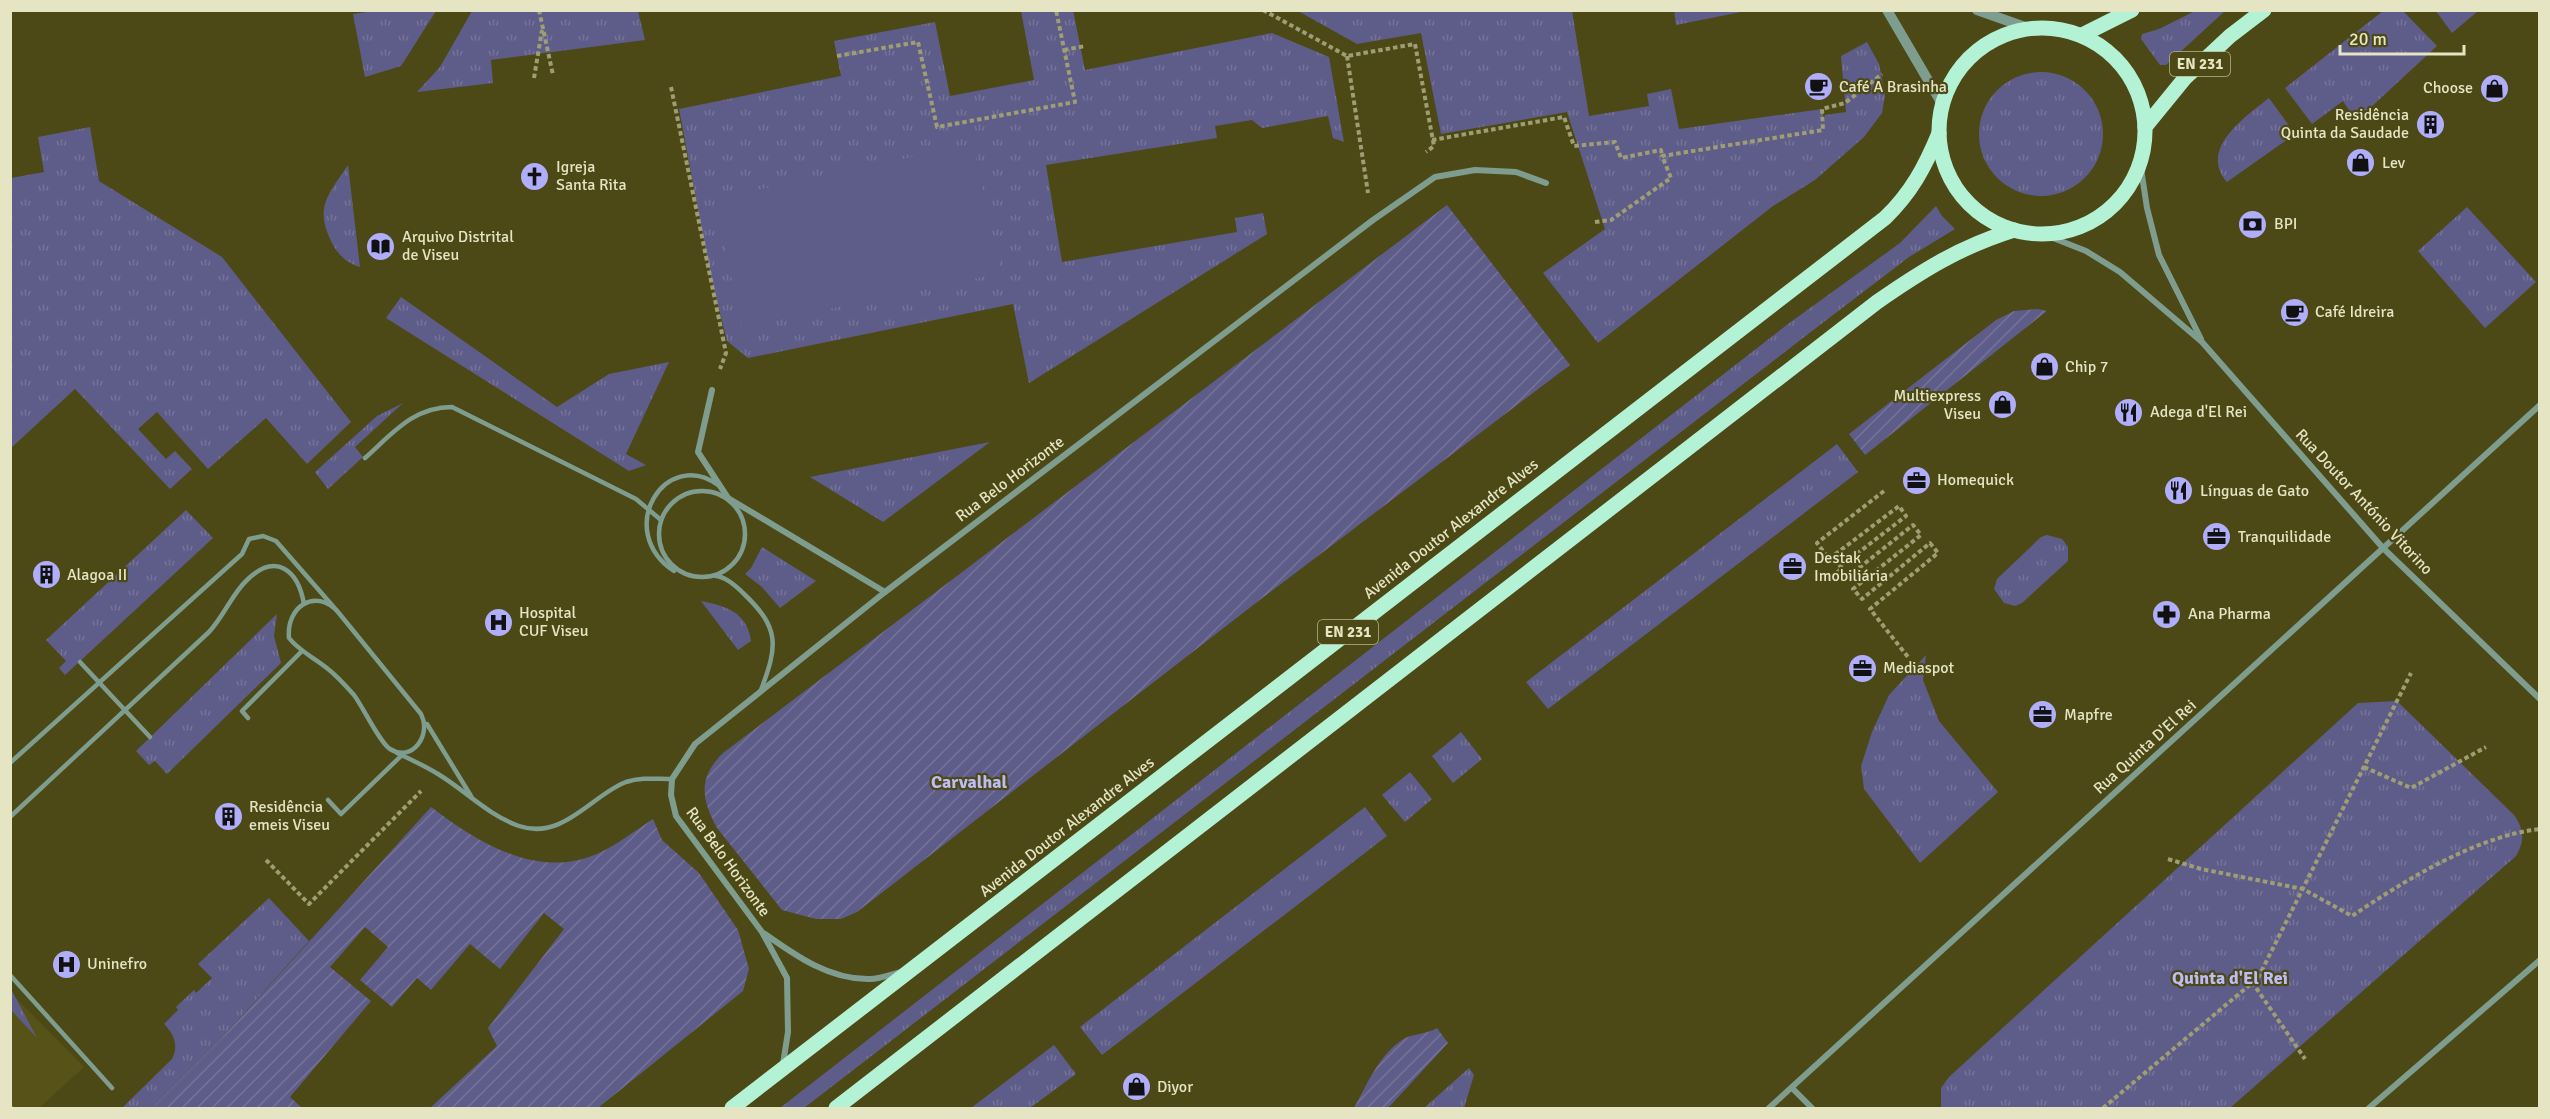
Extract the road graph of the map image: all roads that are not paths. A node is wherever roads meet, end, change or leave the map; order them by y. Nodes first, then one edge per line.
1 (1887, 10) edge
2 (1977, 10) edge
3 (2132, 10) edge
4 (2264, 10) edge
5 (2028, 28) junction
6 (2082, 35) junction
7 (1942, 104) junction
8 (2145, 127) junction
9 (1939, 133) junction
10 (2140, 162) junction
11 (1546, 183) dead end
12 (2014, 230) junction
13 (2043, 234) junction
14 (2202, 342) junction
15 (712, 390) road end
16 (2540, 405) edge
17 (364, 458) dead end
18 (726, 495) junction
19 (649, 509) junction
20 (661, 520) junction
21 (2383, 548) junction
22 (687, 574) junction
23 (713, 576) junction
24 (885, 592) junction
25 (304, 604) junction
26 (338, 612) junction
27 (302, 651) junction
28 (80, 662) dead end
29 (99, 683) junction
30 (761, 691) junction
31 (2540, 699) edge
32 (124, 711) junction
33 (421, 714) junction
34 (249, 718) dead end
35 (150, 736) dead end
36 (390, 749) junction
37 (402, 755) junction
38 (10, 764) edge
39 (672, 779) junction
40 (328, 800) dead end
41 (474, 801) junction
42 (10, 817) edge
43 (762, 932) junction
44 (2540, 960) edge
45 (911, 970) junction
46 (10, 975) edge
47 (782, 1070) junction
48 (112, 1088) dead end
49 (1792, 1088) junction
50 (732, 1108) edge
51 (836, 1108) edge
52 (1769, 1108) edge
53 (1812, 1108) edge
54 (2369, 1108) edge

1 - 7 street
2 - 5 street
3 - 6 main road
4 - 8 main road, EN 231
5 - 6 main road, EN 231
5 - 7 main road, EN 231
6 - 8 main road, EN 231
7 - 9 main road, EN 231
8 - 10 main road, EN 231
9 - 12 main road, EN 231
9 - 45 main road, Avenida Doutor Alexandre Alves / EN 231
10 - 13 main road, EN 231
10 - 14 street, Rua Doutor António Vitorino
11 - 24 street, Rua Belo Horizonte
12 - 13 main road, EN 231
12 - 51 main road, EN 231
13 - 14 street, Rua Doutor António Vitorino
14 - 21 street, Rua Doutor António Vitorino
15 - 18 street
16 - 21 street, Rua Quinta D'El Rei
17 - 19 lane
18 - 19 lane
18 - 20 lane
18 - 23 lane
18 - 24 street
19 - 20 lane
19 - 22 lane
20 - 22 lane
21 - 31 street, Rua Doutor António Vitorino
21 - 49 street, Rua Quinta D'El Rei
22 - 23 lane
23 - 30 lane
24 - 30 street, Rua Belo Horizonte
25 - 26 lane
25 - 27 lane
25 - 32 lane
26 - 29 lane
26 - 33 lane
27 - 34 lane
27 - 36 lane
28 - 29 lane
29 - 32 lane
29 - 38 lane
30 - 39 street, Rua Belo Horizonte
32 - 35 lane
32 - 42 lane
33 - 36 lane
33 - 41 lane
36 - 37 lane
37 - 40 lane
37 - 41 lane
39 - 41 lane
39 - 43 street, Rua Belo Horizonte
43 - 45 street, Rua Belo Horizonte
43 - 47 street, Rua Belo Horizonte
44 - 54 street
45 - 47 main road, Avenida Doutor Alexandre Alves / EN 231
46 - 48 lane
47 - 50 main road, Avenida Doutor Alexandre Alves / EN 231
49 - 52 street, Rua Quinta D'El Rei
49 - 53 street

